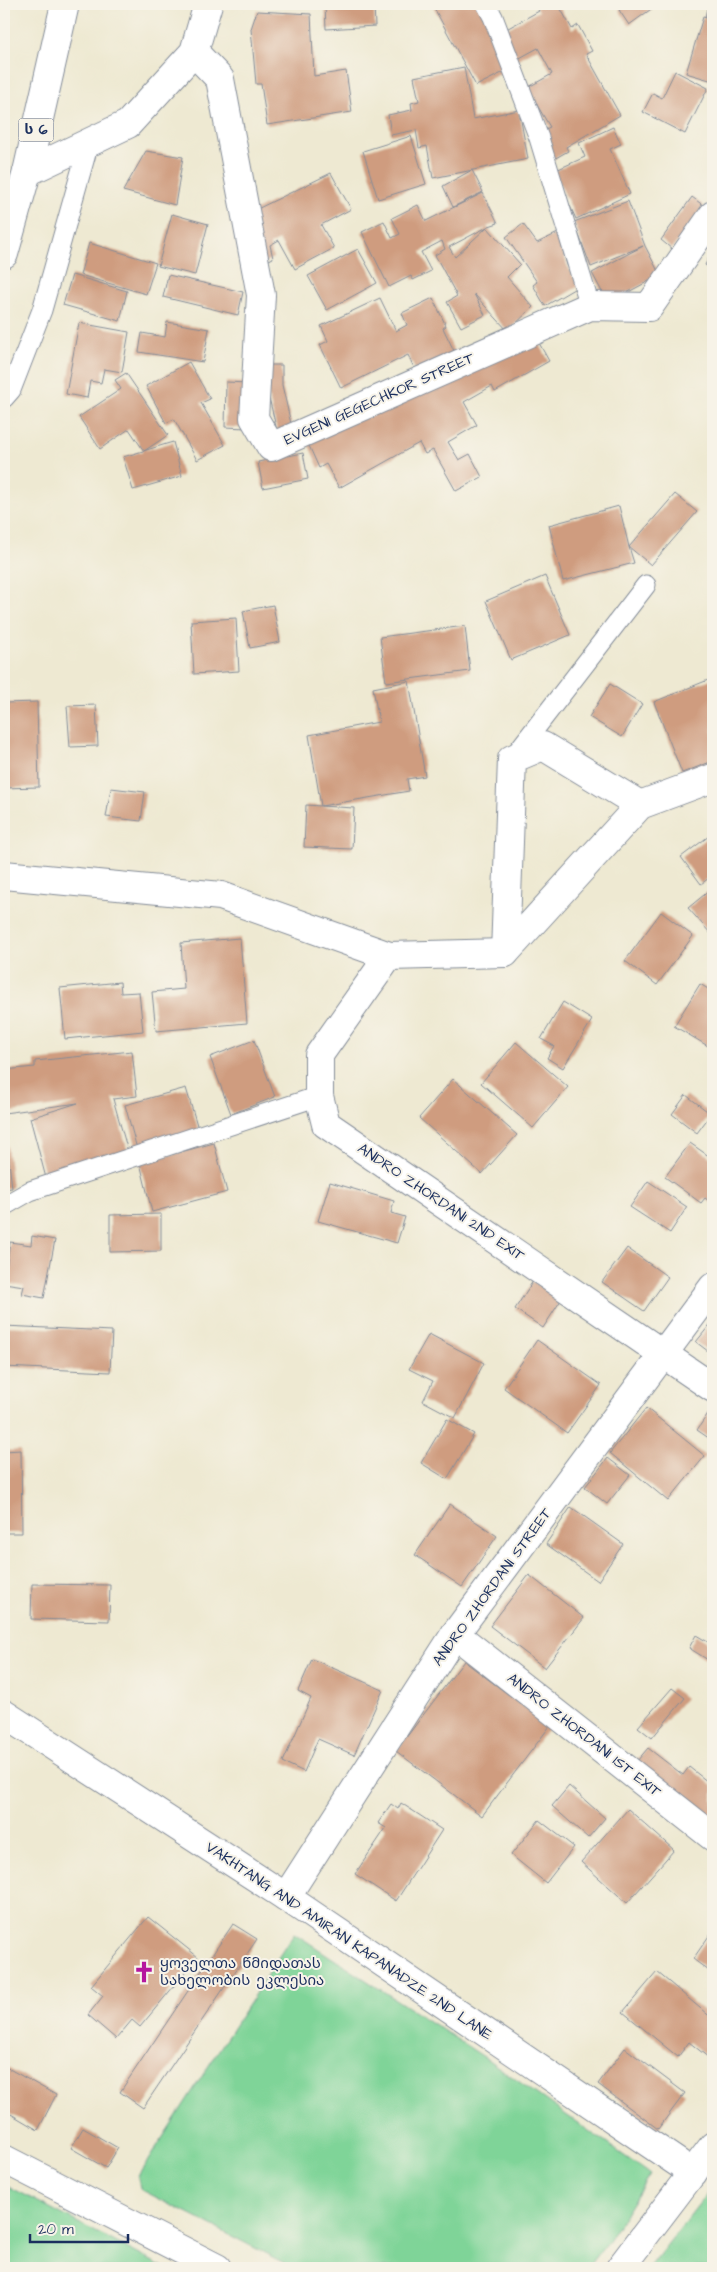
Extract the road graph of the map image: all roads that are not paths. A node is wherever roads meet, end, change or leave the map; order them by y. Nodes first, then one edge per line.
1 (65, 4) edge
2 (208, 4) edge
3 (486, 4) edge
4 (194, 52) junction
5 (88, 143) junction
6 (26, 172) junction
7 (713, 215) edge
8 (4, 254) edge
9 (590, 306) junction
10 (4, 398) edge
11 (646, 585) dead end
12 (512, 759) junction
13 (713, 778) edge
14 (640, 805) junction
15 (4, 875) edge
16 (505, 953) junction
17 (388, 956) junction
18 (319, 1096) junction
19 (4, 1206) edge
20 (713, 1287) edge
21 (664, 1354) junction
22 (713, 1388) edge
23 (455, 1634) junction
24 (4, 1714) edge
25 (713, 1837) edge
26 (286, 1897) junction
27 (713, 2146) edge
28 (4, 2159) edge
29 (693, 2172) junction
30 (216, 2268) edge
31 (620, 2268) edge

1 - 6 main road, ს 6
2 - 4 main road
3 - 9 lane
4 - 5 main road
4 - 9 main road, EVGENI GEGECHKOR STREET
5 - 6 main road
5 - 10 lane
6 - 8 main road, ს 6
7 - 9 main road, EVGENI GEGECHKOR STREET
11 - 12 lane
12 - 14 main road
12 - 16 main road
13 - 14 main road
14 - 16 main road
15 - 17 main road
16 - 17 main road
17 - 18 main road, ANDRO ZHORDANI 2ND EXIT
18 - 19 lane
18 - 21 main road, ANDRO ZHORDANI 2ND EXIT
20 - 21 main road, ANDRO ZHORDANI STREET
21 - 22 main road, ANDRO ZHORDANI 2ND EXIT
21 - 23 main road, ANDRO ZHORDANI STREET
23 - 25 main road, ANDRO ZHORDANI 1ST EXIT
23 - 26 main road, ANDRO ZHORDANI STREET
24 - 26 main road, VAKHTANG AND AMIRAN KAPANADZE 2ND LANE
26 - 29 main road, VAKHTANG AND AMIRAN KAPANADZE 2ND LANE
27 - 29 main road
28 - 30 main road
29 - 31 main road

